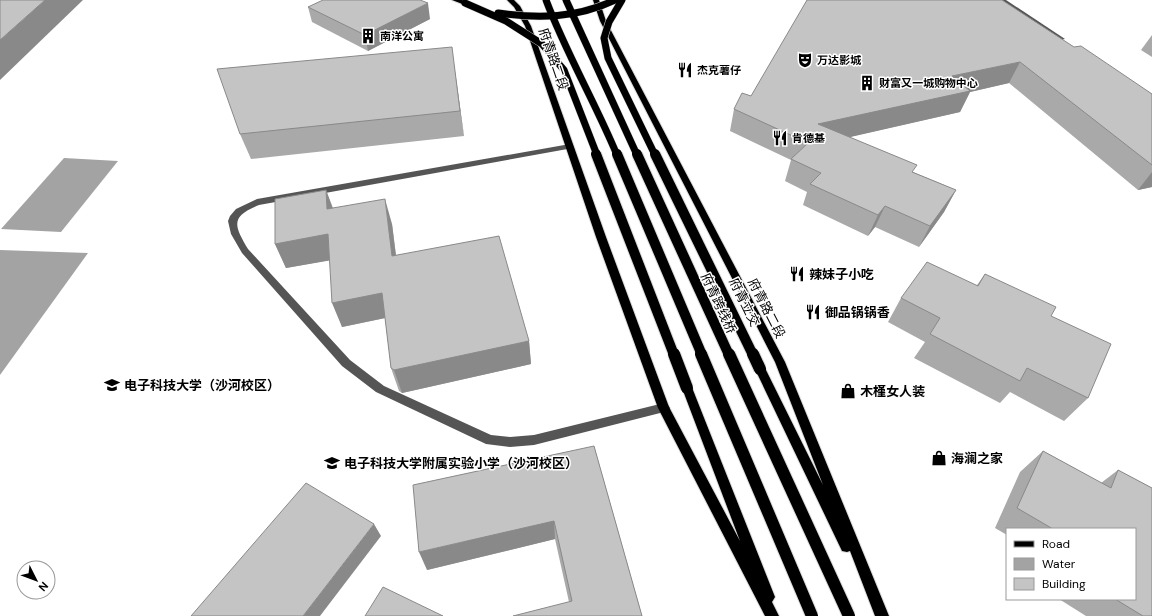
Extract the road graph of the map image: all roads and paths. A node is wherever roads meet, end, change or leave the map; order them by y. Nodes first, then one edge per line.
1 (456, 0) edge
2 (510, 0) edge
3 (546, 0) edge
4 (566, 0) edge
5 (596, 0) edge
6 (616, 0) edge
7 (622, 0) edge
8 (1002, 0) edge
9 (463, 1) edge
10 (1068, 43) edge
11 (570, 146) junction
12 (664, 408) junction
13 (772, 616) edge
14 (776, 616) edge
15 (812, 616) edge
16 (849, 616) edge
17 (882, 616) edge

1 - 9 main road
2 - 11 main road, 府青路二段
3 - 15 main road, bridge
4 - 16 main road, 府青跨线桥, bridge
5 - 17 main road, 府青路二段
6 - 9 main road, bridge
7 - 17 main road, 府青立交, bridge
8 - 10 street
9 - 14 main road, bridge
11 - 12 main road, 府青路二段
11 - 12 street
12 - 13 main road, 府青路二段

